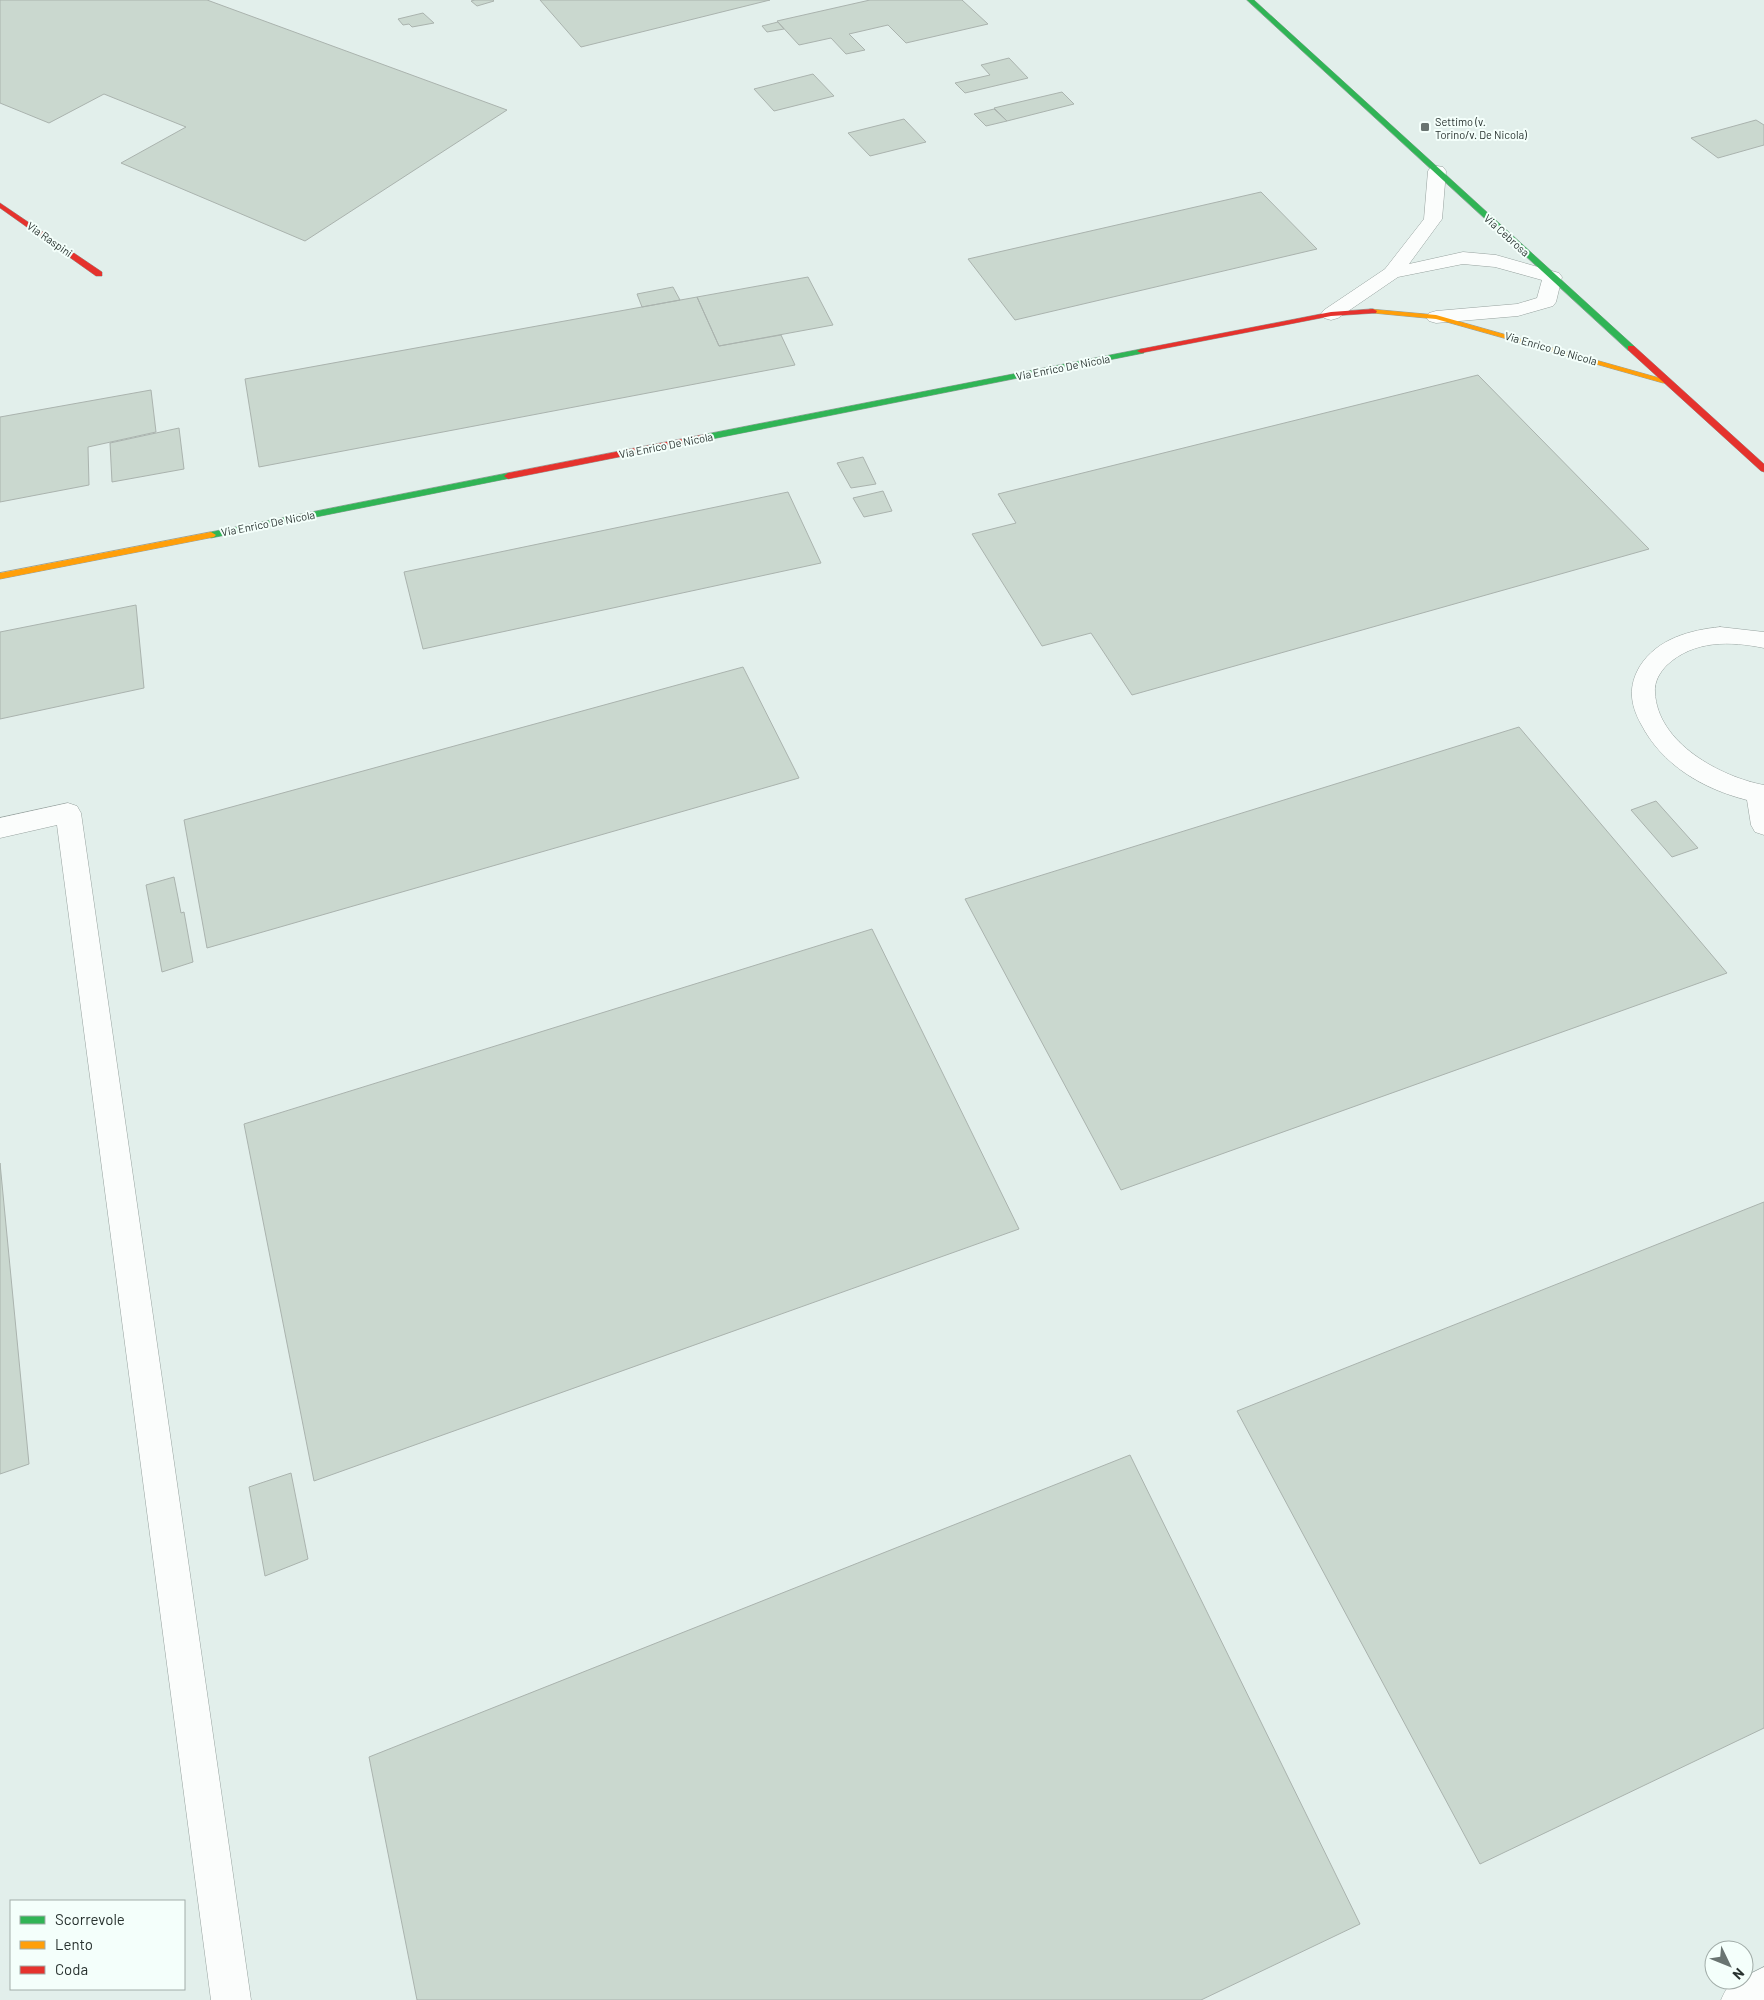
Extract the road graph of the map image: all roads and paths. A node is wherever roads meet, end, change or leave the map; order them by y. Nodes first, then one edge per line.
1 (1250, 0) edge
2 (1437, 171) junction
3 (0, 205) edge
4 (1392, 273) junction
5 (99, 274) dead end
6 (1552, 277) junction
7 (1331, 314) junction
8 (1436, 317) junction
9 (1666, 381) junction
10 (1764, 469) edge
11 (0, 576) edge
12 (1764, 640) edge
13 (1761, 794) edge
14 (1764, 825) edge
15 (0, 828) edge
16 (1764, 1987) edge
17 (231, 2000) edge
18 (1741, 2000) edge

1 - 2 street, Via Cebrosa
2 - 4 street, Via Enrico De Nicola
2 - 6 street, Via Cebrosa
3 - 5 street, Via Raspini
4 - 6 street, Via Enrico De Nicola
4 - 7 street, Via Enrico De Nicola
6 - 8 street, Via Enrico De Nicola
6 - 9 street, Via Cebrosa
7 - 8 street, Via Enrico De Nicola
7 - 11 street, Via Enrico De Nicola
8 - 9 street, Via Enrico De Nicola
9 - 10 street, Via Cebrosa
12 - 13 street
13 - 14 street
15 - 17 street
16 - 18 street

